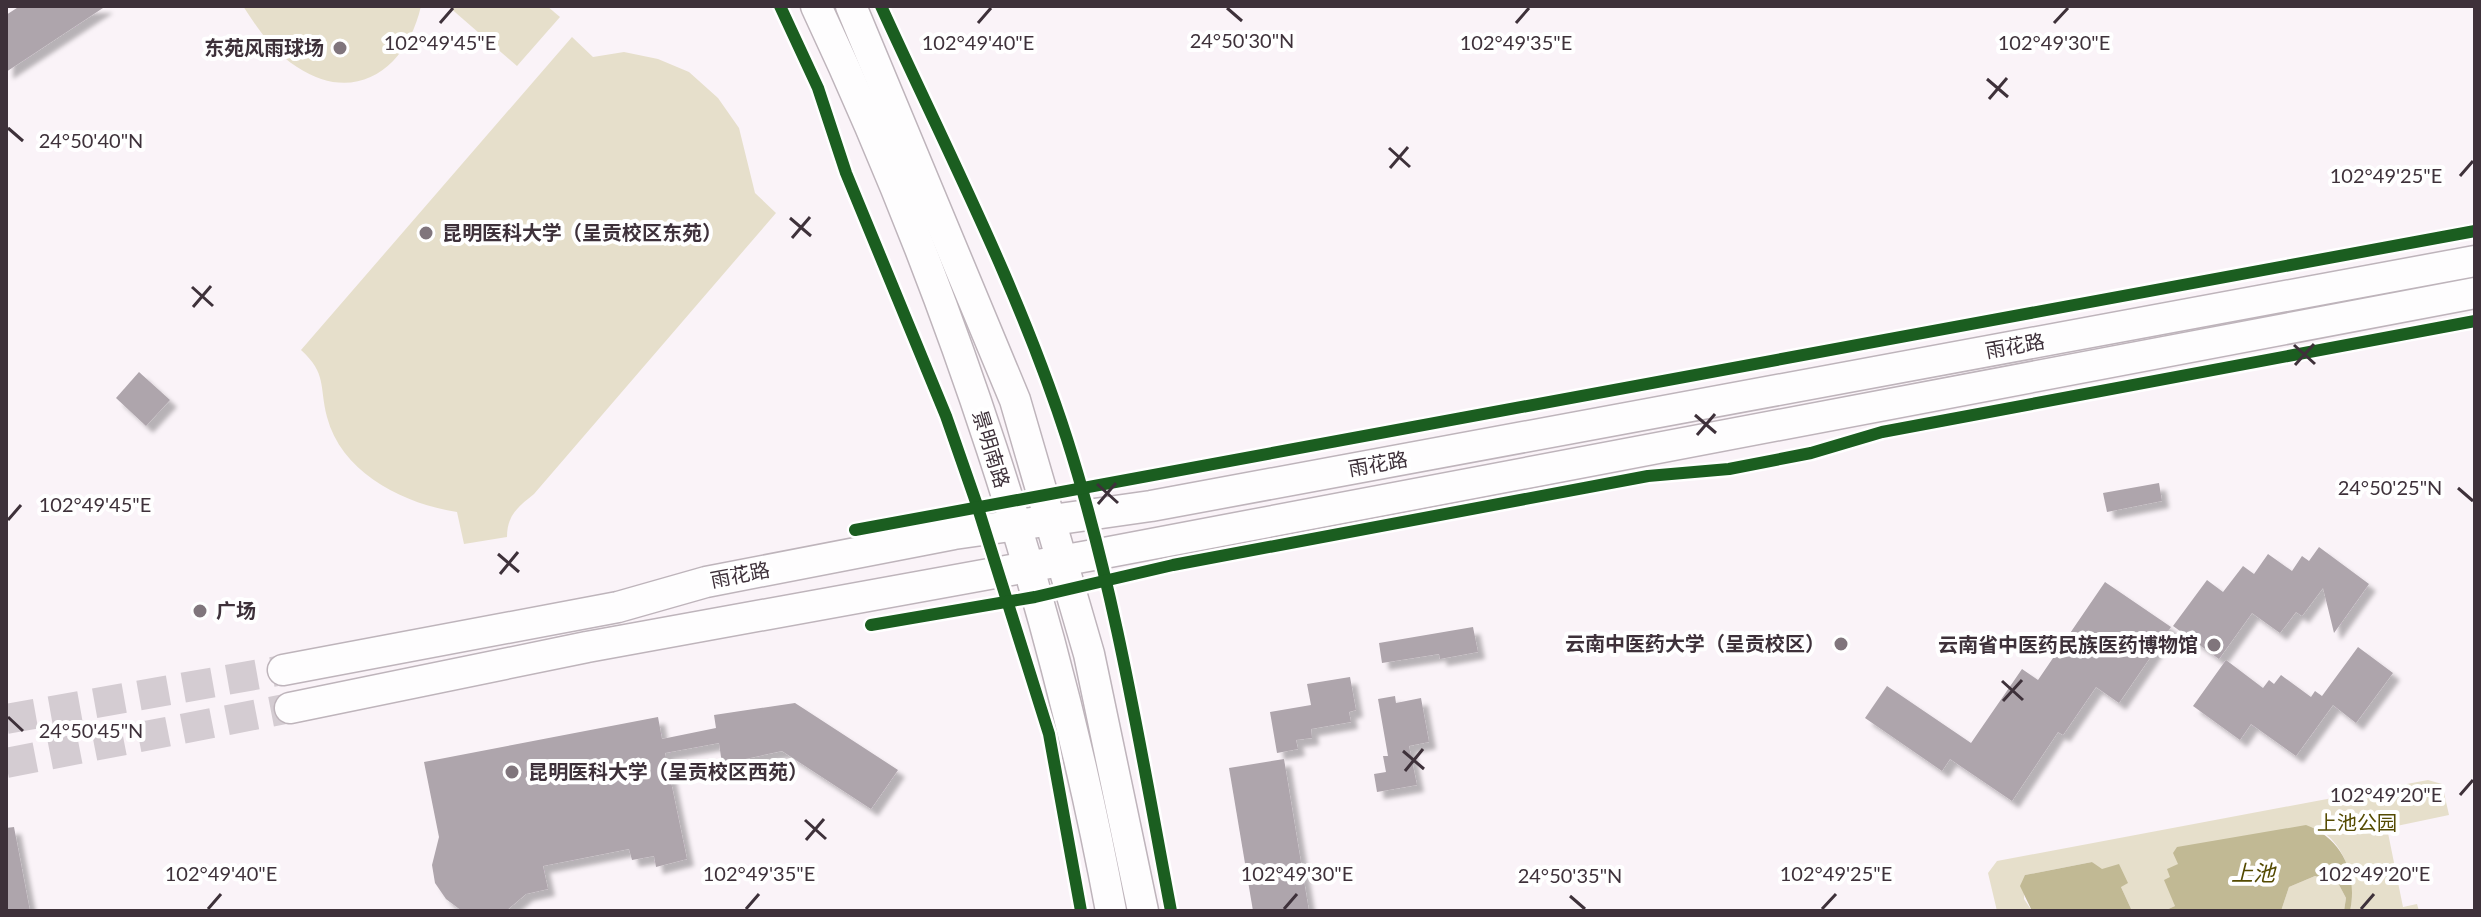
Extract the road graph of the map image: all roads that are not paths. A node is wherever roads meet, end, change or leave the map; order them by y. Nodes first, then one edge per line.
1 (816, 6) edge
2 (851, 6) edge
3 (2475, 261) edge
4 (2475, 293) edge
5 (1052, 522) junction
6 (1014, 526) junction
7 (1063, 560) junction
8 (1026, 567) junction
9 (283, 670) tunnel mouth
10 (290, 708) tunnel mouth
11 (1111, 911) edge
12 (1143, 911) edge

1 - 6 street, 景明南路
2 - 5 street, 景明南路
3 - 5 street, 雨花路
4 - 7 street, 雨花路
5 - 6 street, 雨花路
5 - 7 street, 景明南路
6 - 8 street, 景明南路
6 - 9 street, 雨花路
7 - 8 street, 雨花路
7 - 12 street, 景明南路
8 - 10 street, 雨花路
8 - 11 street, 景明南路

